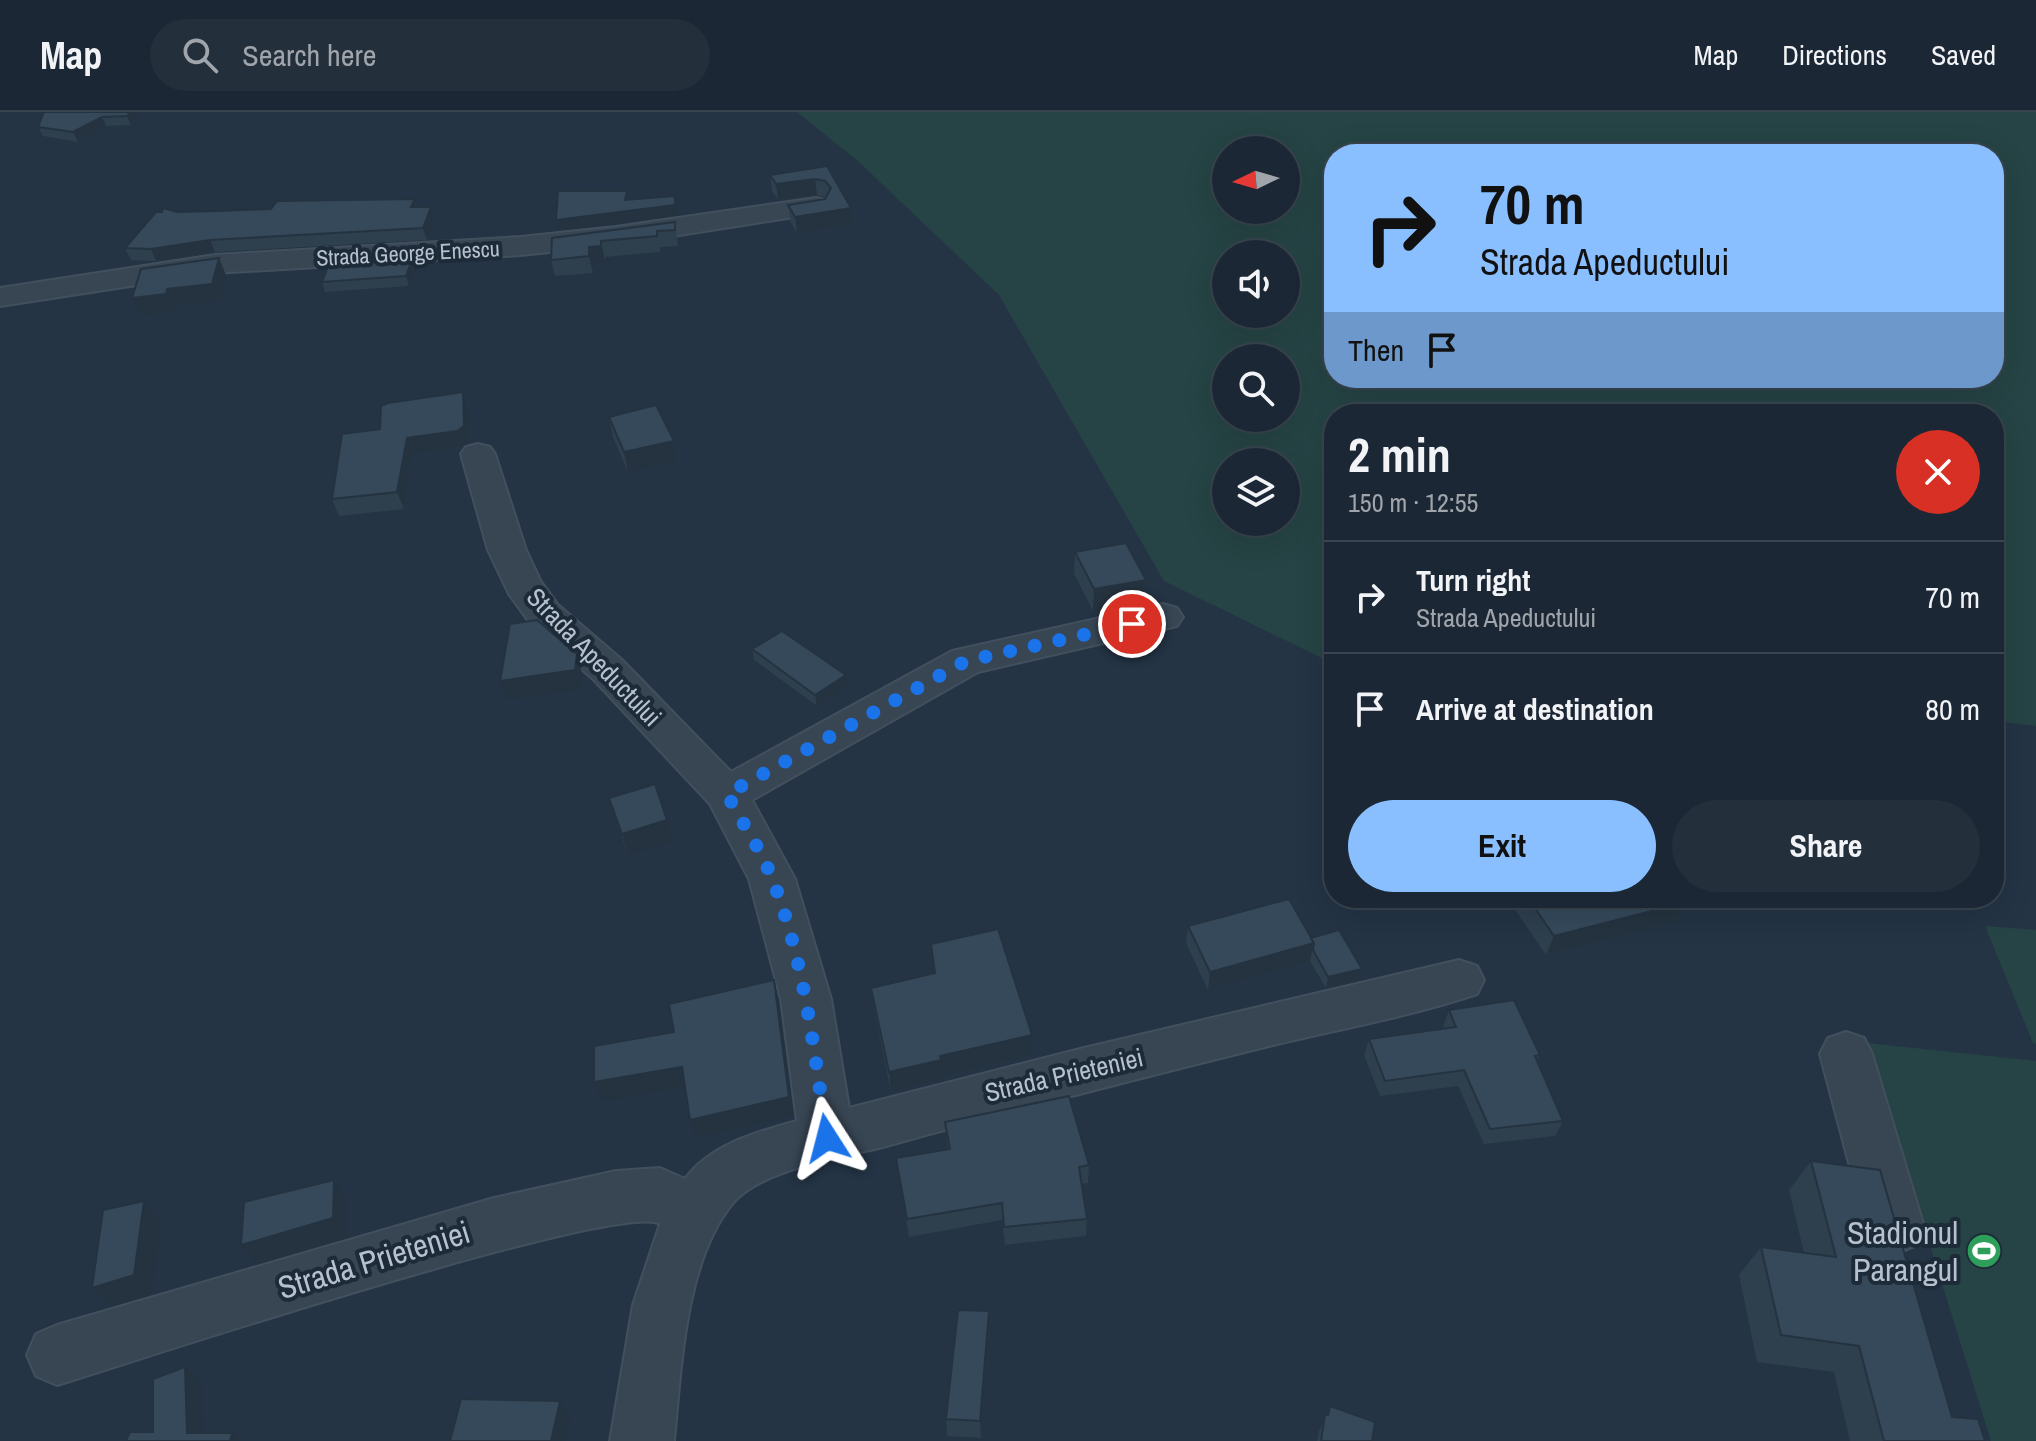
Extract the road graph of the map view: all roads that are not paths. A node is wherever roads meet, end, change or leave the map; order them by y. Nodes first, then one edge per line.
1 (816, 206) edge
2 (0, 297) edge
3 (478, 454) dead end
4 (1163, 617) dead end
5 (727, 794) junction
6 (1459, 980) dead end
7 (1846, 1054) dead end
8 (827, 1138) junction
9 (691, 1213) junction
10 (1910, 1277) edge
11 (57, 1355) dead end
12 (642, 1441) edge

1 - 2 street, Strada George Enescu
3 - 5 street, Strada Apeductului
4 - 5 street
5 - 8 street, Strada Apeductului
6 - 8 street, Strada Prieteniei
7 - 10 street
8 - 9 street, Strada Prieteniei
9 - 11 street, Strada Prieteniei
9 - 12 street, Strada Prieteniei

